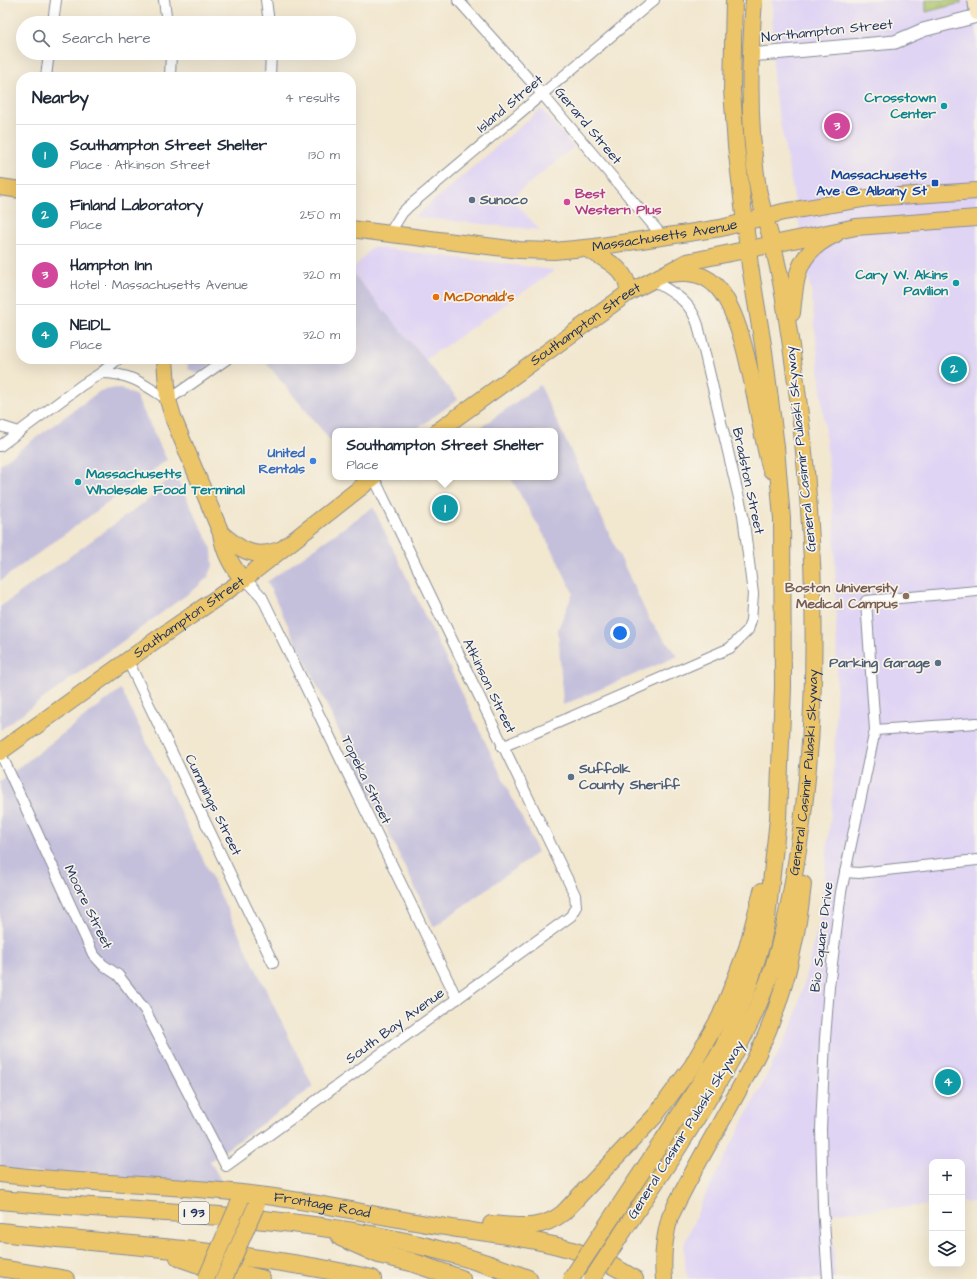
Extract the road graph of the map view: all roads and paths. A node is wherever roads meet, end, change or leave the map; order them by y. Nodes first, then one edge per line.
1 (56, 0) edge
2 (164, 0) edge
3 (266, 0) edge
4 (458, 0) edge
5 (654, 0) edge
6 (734, 0) edge
7 (754, 0) edge
8 (975, 0) edge
9 (977, 15) edge
10 (54, 16) edge
11 (166, 16) edge
12 (268, 16) edge
13 (750, 55) junction
14 (48, 60) edge
15 (171, 60) edge
16 (271, 60) edge
17 (47, 72) edge
18 (170, 72) edge
19 (270, 72) edge
20 (543, 95) junction
21 (0, 187) edge
22 (16, 189) edge
23 (977, 192) edge
24 (765, 216) junction
25 (977, 218) edge
26 (745, 222) junction
27 (856, 227) junction
28 (356, 230) edge
29 (389, 234) junction
30 (663, 237) junction
31 (772, 243) junction
32 (585, 248) junction
33 (748, 249) junction
34 (652, 280) junction
35 (628, 293) junction
36 (790, 341) junction
37 (112, 364) edge
38 (165, 364) edge
39 (219, 364) edge
40 (101, 373) junction
41 (168, 400) junction
42 (0, 426) edge
43 (442, 428) edge
44 (19, 432) junction
45 (0, 446) edge
46 (370, 480) edge
47 (375, 480) edge
48 (781, 506) junction
49 (221, 533) junction
50 (286, 547) junction
51 (243, 580) junction
52 (977, 591) edge
53 (128, 661) junction
54 (977, 723) edge
55 (875, 730) junction
56 (502, 747) junction
57 (0, 752) edge
58 (804, 801) junction
59 (774, 860) junction
60 (977, 860) edge
61 (845, 872) junction
62 (576, 906) joint
63 (273, 962) dead end
64 (457, 999) junction
65 (226, 1166) joint
66 (0, 1174) edge
67 (250, 1199) junction
68 (0, 1200) edge
69 (420, 1223) junction
70 (318, 1227) junction
71 (0, 1232) edge
72 (148, 1246) junction
73 (11, 1272) edge
74 (66, 1279) edge
75 (206, 1279) edge
76 (224, 1279) edge
77 (261, 1279) edge
78 (372, 1279) edge
79 (461, 1279) edge
80 (528, 1279) edge
81 (571, 1279) edge
82 (592, 1279) edge
83 (635, 1279) edge
84 (664, 1279) edge
85 (828, 1279) edge

1 - 10 street
2 - 11 street
3 - 12 street
4 - 20 street, Gerard Street
5 - 20 street, Island Street
6 - 26 main road, General Casimir Pulaski Skyway
7 - 13 main road, General Casimir Pulaski Skyway
8 - 9 main road
9 - 13 street, Northampton Street
13 - 24 main road, General Casimir Pulaski Skyway
14 - 17 street
15 - 18 street
16 - 19 street
20 - 29 street, Island Street
20 - 30 street, Gerard Street
21 - 22 main road
23 - 24 main road, Massachusetts Avenue
24 - 26 main road, Massachusetts Avenue
24 - 31 main road, General Casimir Pulaski Skyway
25 - 27 main road, Massachusetts Avenue
26 - 30 main road, Massachusetts Avenue
26 - 33 main road, General Casimir Pulaski Skyway
27 - 31 main road, Massachusetts Avenue
27 - 36 main road
28 - 29 main road, Massachusetts Avenue
29 - 32 main road, Massachusetts Avenue
30 - 32 main road, Massachusetts Avenue
31 - 33 main road, Massachusetts Avenue
31 - 36 main road, General Casimir Pulaski Skyway
32 - 35 main road
33 - 34 main road, Southampton Street
33 - 48 main road, General Casimir Pulaski Skyway
34 - 35 main road, Southampton Street
34 - 48 main road
34 - 56 street, Bradston Street
35 - 43 main road, Southampton Street
36 - 58 main road, General Casimir Pulaski Skyway
37 - 40 street
38 - 41 main road
39 - 41 street
40 - 41 street
40 - 44 street
41 - 49 main road
42 - 44 street
44 - 45 street
46 - 50 main road, Southampton Street
47 - 56 street, Atkinson Street
48 - 59 main road, General Casimir Pulaski Skyway
49 - 50 main road
49 - 51 main road
50 - 51 main road, Southampton Street
51 - 53 main road, Southampton Street
51 - 64 street, Topeka Street
52 - 55 street, Bio Square Drive
53 - 57 main road, Southampton Street
53 - 63 street, Cummings Street
54 - 55 street
55 - 61 street, Bio Square Drive
56 - 62 street, Atkinson Street
57 - 65 street, Moore Street
58 - 82 main road, General Casimir Pulaski Skyway, bridge
58 - 84 main road
59 - 69 main road
59 - 81 main road, General Casimir Pulaski Skyway, bridge
60 - 61 street
61 - 85 street, Bio Square Drive
62 - 64 street, South Bay Avenue
64 - 65 street, South Bay Avenue
66 - 67 main road, Frontage Road
67 - 69 main road, Frontage Road
67 - 75 main road, bridge
67 - 76 main road, bridge
68 - 70 highway, I 93
69 - 83 main road, Frontage Road
70 - 79 highway
70 - 80 highway, I 93
71 - 72 highway
72 - 77 highway
72 - 78 highway
73 - 74 main road

